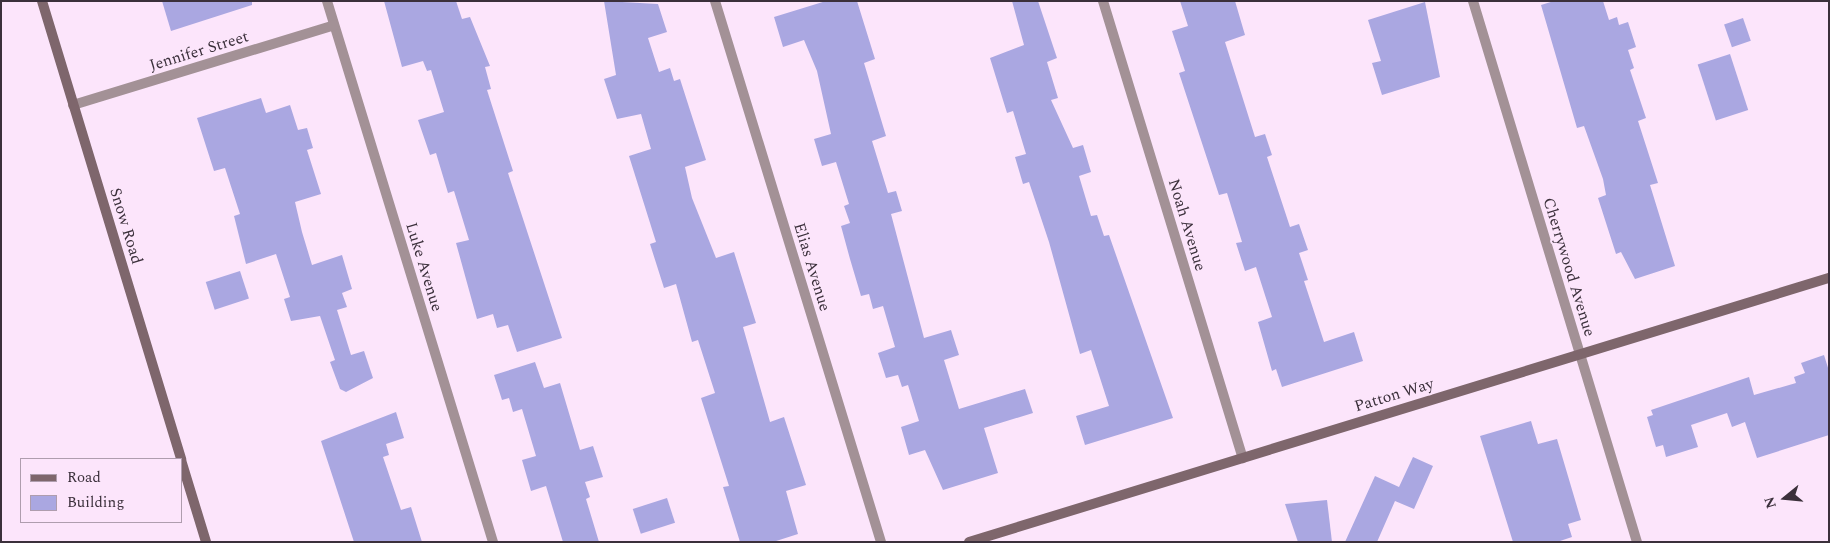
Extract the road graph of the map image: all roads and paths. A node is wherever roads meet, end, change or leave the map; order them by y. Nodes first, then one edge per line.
1 (42, 1) edge
2 (327, 1) edge
3 (715, 1) edge
4 (1103, 1) edge
5 (1473, 1) edge
6 (334, 25) junction
7 (73, 105) junction
8 (1829, 278) edge
9 (1580, 354) junction
10 (180, 458) edge
11 (1243, 458) junction
12 (182, 463) edge
13 (206, 542) edge
14 (493, 542) edge
15 (880, 542) edge
16 (969, 542) edge
17 (1637, 542) edge

1 - 7 street, Snow Road
2 - 6 street, Luke Avenue
3 - 15 street, Elias Avenue
4 - 11 street, Noah Avenue
5 - 9 street, Cherrywood Avenue
6 - 7 street, Jennifer Street
6 - 14 street, Luke Avenue
7 - 10 street, Snow Road
8 - 9 street, Patton Way
9 - 11 street, Patton Way
9 - 17 street, Cherrywood Avenue
11 - 16 street, Patton Way
12 - 13 street, Snow Road

